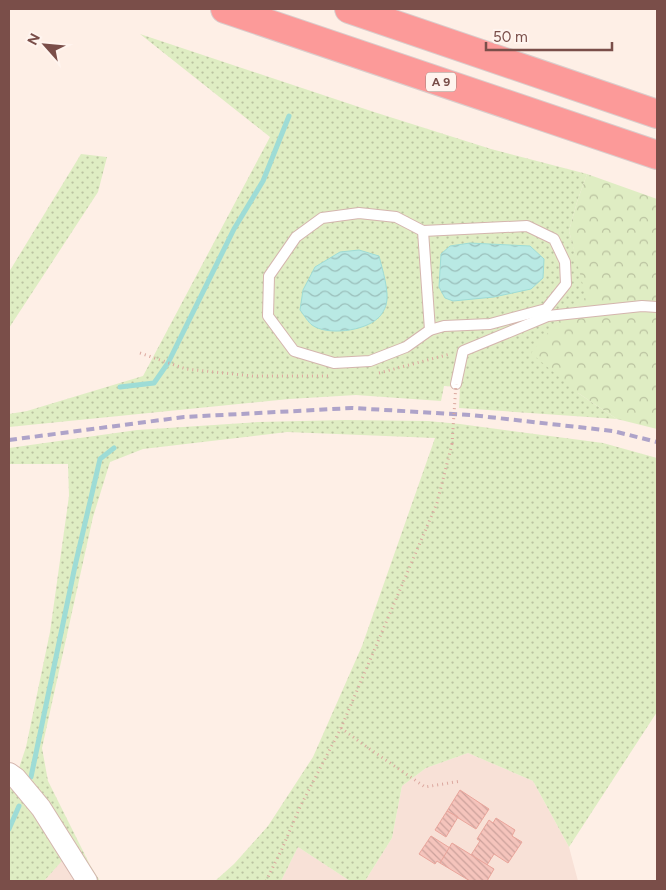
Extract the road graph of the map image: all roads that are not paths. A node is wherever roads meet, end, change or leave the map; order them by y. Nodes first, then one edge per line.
1 (225, 9) edge
2 (349, 9) edge
3 (657, 114) edge
4 (657, 155) edge
5 (423, 230) junction
6 (657, 307) edge
7 (547, 313) junction
8 (430, 330) junction
9 (456, 384) road end
10 (9, 773) edge
11 (87, 881) edge

1 - 4 highway, A 9
2 - 3 highway
5 - 7 lane
5 - 8 lane
5 - 8 lane
6 - 7 lane
7 - 8 lane
7 - 9 lane
10 - 11 street

